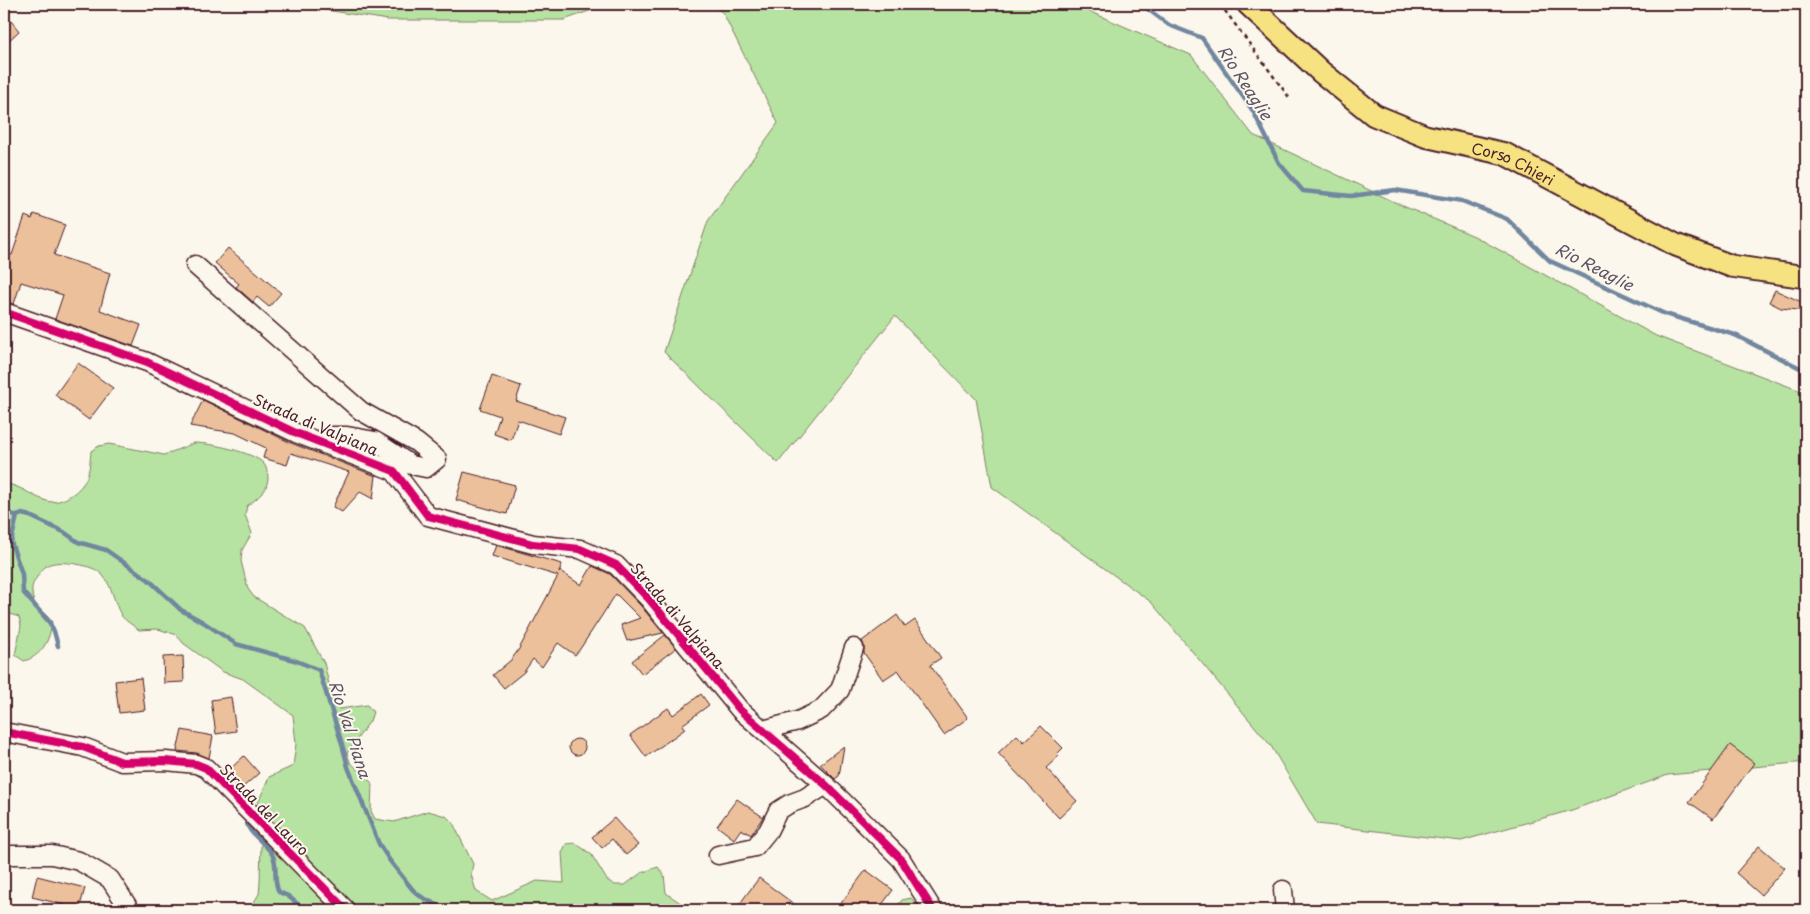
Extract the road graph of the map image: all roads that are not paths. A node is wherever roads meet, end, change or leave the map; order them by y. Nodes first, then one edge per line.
1 (1248, 4) edge
2 (195, 265) dead end
3 (1806, 277) edge
4 (4, 312) edge
5 (323, 444) junction
6 (854, 648) dead end
7 (763, 730) junction
8 (4, 732) edge
9 (826, 785) junction
10 (4, 855) edge
11 (718, 855) dead end
12 (1283, 890) dead end
13 (130, 910) edge
14 (346, 910) edge
15 (933, 910) edge
16 (1285, 910) edge

1 - 3 main road, Corso Chieri
2 - 5 street
4 - 5 street, Strada di Valpiana
5 - 7 street, Strada di Valpiana
6 - 7 street
7 - 9 street, Strada di Valpiana
8 - 14 street, Strada del Lauro
9 - 11 street
9 - 15 street, Strada di Valpiana
10 - 13 street
12 - 16 street

